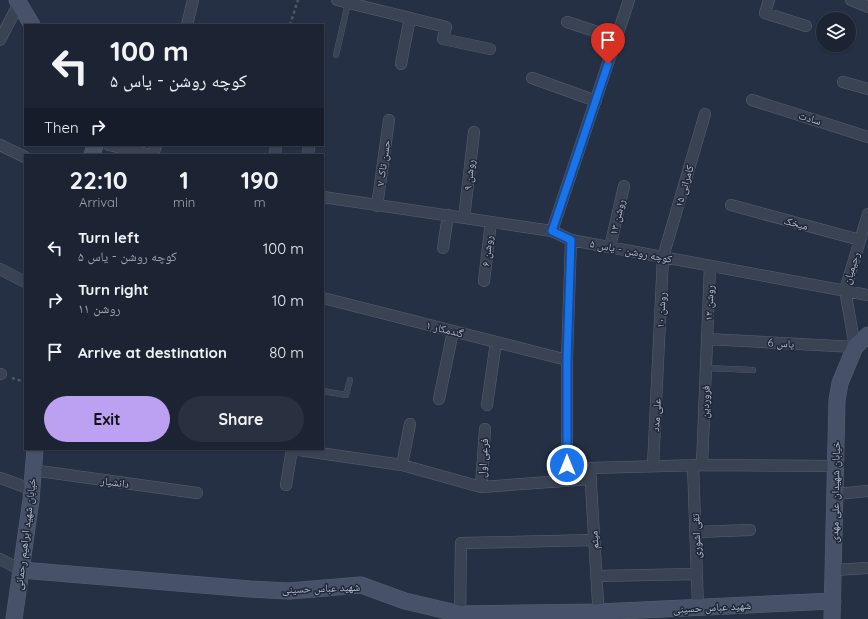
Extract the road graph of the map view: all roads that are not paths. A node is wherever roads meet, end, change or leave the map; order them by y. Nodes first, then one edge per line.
1 (193, 0) edge
2 (337, 0) edge
3 (629, 0) edge
4 (769, 0) edge
5 (851, 0) edge
6 (18, 1) edge
7 (348, 3) junction
8 (868, 7) edge
9 (410, 18) junction
10 (567, 22) dead end
11 (31, 24) edge
12 (187, 24) edge
13 (806, 26) dead end
14 (616, 38) junction
15 (0, 40) edge
16 (490, 49) dead end
17 (336, 55) dead end
18 (401, 64) dead end
19 (532, 78) dead end
20 (843, 82) dead end
21 (868, 89) edge
22 (752, 100) dead end
23 (596, 101) junction
24 (704, 114) dead end
25 (390, 120) dead end
26 (474, 132) dead end
27 (868, 136) edge
28 (0, 145) edge
29 (113, 146) edge
30 (148, 154) edge
31 (24, 157) edge
32 (624, 186) dead end
33 (324, 197) edge
34 (731, 205) dead end
35 (377, 206) junction
36 (448, 215) junction
37 (464, 218) junction
38 (867, 220) edge
39 (491, 222) junction
40 (552, 231) junction
41 (571, 240) junction
42 (860, 240) junction
43 (610, 247) junction
44 (443, 248) dead end
45 (663, 257) junction
46 (710, 266) junction
47 (0, 269) edge
48 (24, 281) edge
49 (484, 281) dead end
50 (845, 290) junction
51 (868, 295) edge
52 (324, 298) edge
53 (453, 331) junction
54 (868, 335) edge
55 (707, 339) junction
56 (496, 342) junction
57 (854, 347) junction
58 (567, 360) junction
59 (658, 363) joint
60 (706, 368) junction
61 (753, 370) dead end
62 (350, 380) dead end
63 (324, 391) edge
64 (439, 399) dead end
65 (487, 405) dead end
66 (410, 424) dead end
67 (485, 429) dead end
68 (35, 450) edge
69 (292, 450) edge
70 (299, 450) edge
71 (402, 465) junction
72 (698, 465) junction
73 (653, 466) junction
74 (836, 466) junction
75 (32, 470) junction
76 (590, 474) junction
77 (0, 478) edge
78 (567, 481) junction
79 (286, 485) dead end
80 (481, 487) junction
81 (32, 489) junction
82 (868, 491) edge
83 (197, 493) dead end
84 (836, 494) junction
85 (750, 530) dead end
86 (696, 532) junction
87 (594, 540) junction
88 (0, 559) edge
89 (868, 568) edge
90 (21, 570) junction
91 (834, 570) junction
92 (697, 574) junction
93 (597, 576) junction
94 (833, 601) junction
95 (698, 607) junction
96 (599, 615) edge
97 (460, 616) edge
98 (14, 619) edge
99 (832, 619) edge

1 - 12 street
2 - 7 street
3 - 14 street
4 - 13 street
5 - 8 street
6 - 11 street
6 - 15 street
7 - 9 street
7 - 17 lane
9 - 16 street
9 - 18 street
10 - 14 street
14 - 23 street
19 - 23 street
20 - 21 street
22 - 27 street, سادت
23 - 40 street
24 - 45 street, کامرانی ۱۵
25 - 35 street, حسن تاک ۷
26 - 37 street, روشن ۹
28 - 31 street
29 - 30 street
32 - 43 street, روشن ۱۳
33 - 35 street, کوچه روشن - یاس ۵
34 - 42 street, میخک
35 - 36 street, کوچه روشن - یاس ۵
36 - 37 street, کوچه روشن - یاس ۵
36 - 44 street
37 - 39 street, کوچه روشن - یاس ۵
38 - 42 street, رحیمیان
39 - 40 street, کوچه روشن - یاس ۵
39 - 49 street, روشن ۶
40 - 41 street, کوچه روشن - یاس ۵
41 - 43 street, کوچه روشن - یاس ۵
41 - 58 street
42 - 50 street, رحیمیان
43 - 45 street, کوچه روشن - یاس ۵
45 - 46 street, کوچه روشن - یاس ۵
45 - 59 street, روشن ۱۰
46 - 50 street, کوچه روشن - یاس ۵
46 - 55 street, روشن ۱۲
47 - 48 street
50 - 51 street, کوچه روشن - یاس ۵
50 - 57 street, رحیمیان
52 - 53 street, گندمکار ۱
53 - 56 street, گندمکار ۱
53 - 64 street
54 - 57 street
55 - 57 street, یاس 6
55 - 60 street, فروردین
56 - 58 street, گندمکار ۱
56 - 65 street
57 - 74 street, خیابان شهیدان علی مهدی
58 - 78 street
59 - 73 street, علی مدد
60 - 61 lane
60 - 72 street, فروردین
62 - 63 lane
66 - 71 street
67 - 80 street, فرعی اول
68 - 75 street, خیابان شهید ابراهیم رحمانی
69 - 79 street
70 - 71 street
71 - 80 street
72 - 73 street
72 - 74 street
72 - 86 street, تقی اشوری
73 - 76 street
74 - 84 street, خیابان شهیدان علی مهدی
75 - 81 street, خیابان شهید ابراهیم رحمانی
75 - 83 street, دانشیار
76 - 78 street
76 - 87 street, میثم
77 - 81 street
78 - 80 street
81 - 90 street, خیابان شهید ابراهیم رحمانی
82 - 84 street
84 - 91 street, خیابان شهیدان علی مهدی
85 - 86 street
86 - 92 street, تقی اشوری
87 - 93 street, میثم
87 - 97 street
88 - 90 street
89 - 91 street
90 - 97 street, شهید عباس حسینی
90 - 98 street, خیابان شهید ابراهیم رحمانی
91 - 94 street, خیابان شهیدان علی مهدی
92 - 93 street
92 - 95 street, تقی اشوری
93 - 96 street, میثم
94 - 95 street, شهید عباس حسینی
94 - 99 street, خیابان شهیدان علی مهدی
95 - 96 street, شهید عباس حسینی
96 - 97 street, شهید عباس حسینی

